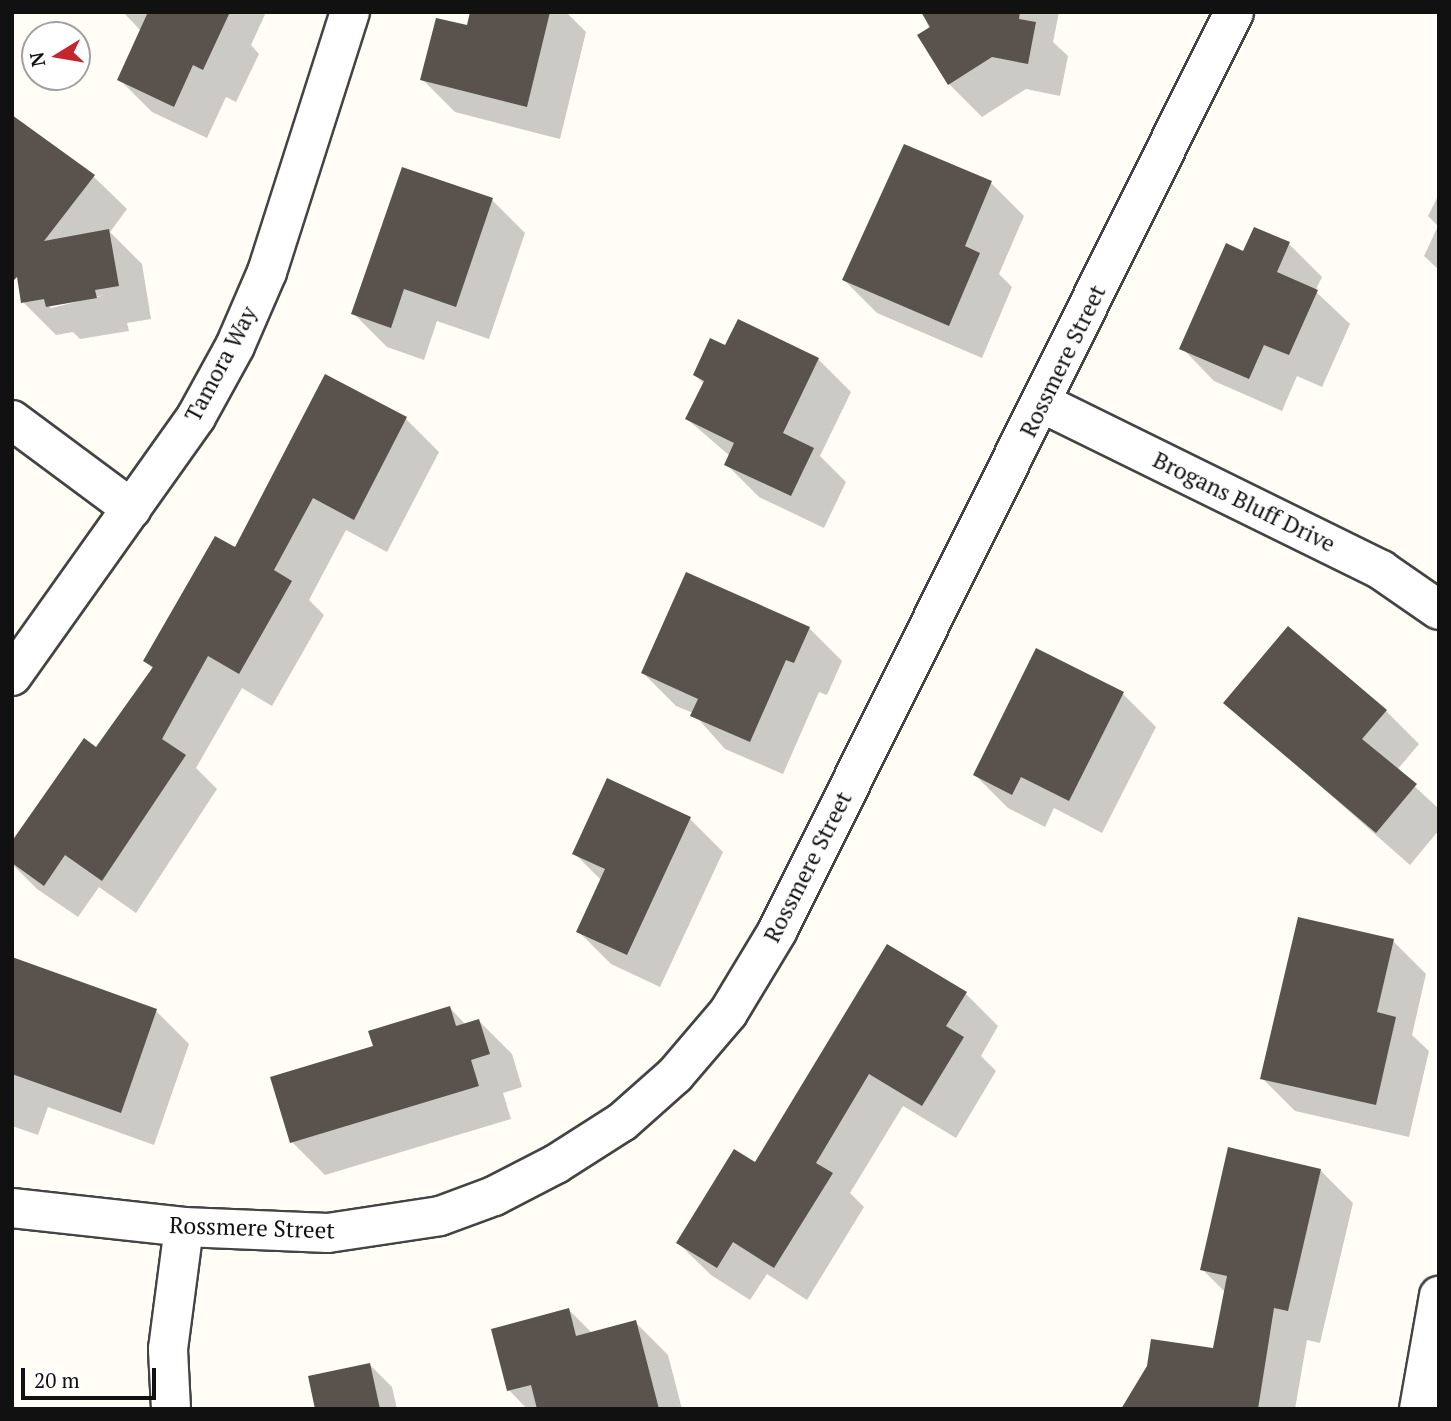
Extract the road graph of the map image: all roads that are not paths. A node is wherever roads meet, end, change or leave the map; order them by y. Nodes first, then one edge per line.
1 (350, 12) edge
2 (1234, 12) edge
3 (1042, 403) junction
4 (12, 420) edge
5 (132, 509) junction
6 (1439, 610) edge
7 (12, 676) edge
8 (12, 1208) edge
9 (184, 1227) junction
10 (1439, 1296) edge
11 (171, 1409) edge
12 (1419, 1409) edge

1 - 5 street, Tamora Way
2 - 3 street, Rossmere Street
3 - 6 street, Brogans Bluff Drive
3 - 9 street, Rossmere Street
4 - 5 street
5 - 7 street, Tamora Way
8 - 9 street, Rossmere Street
9 - 11 street
10 - 12 street

